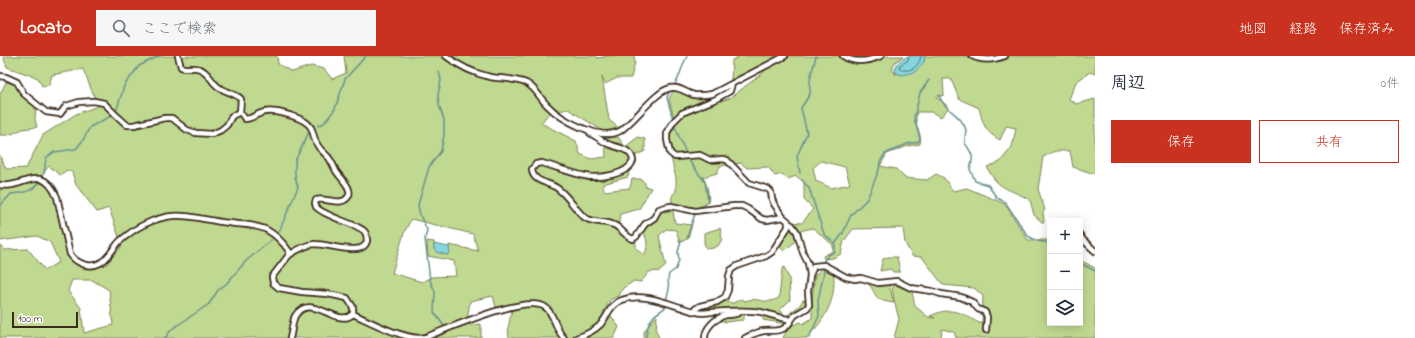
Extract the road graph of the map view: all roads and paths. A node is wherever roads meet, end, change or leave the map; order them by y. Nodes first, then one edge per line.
1 (178, 56) edge
2 (446, 56) edge
3 (785, 56) edge
4 (843, 56) edge
5 (881, 56) edge
6 (972, 56) edge
7 (1005, 56) edge
8 (0, 76) edge
9 (732, 84) junction
10 (240, 112) junction
11 (589, 130) junction
12 (0, 185) edge
13 (783, 217) junction
14 (788, 224) junction
15 (1083, 240) edge
16 (1095, 251) edge
17 (289, 255) junction
18 (810, 275) junction
19 (741, 310) junction
20 (692, 311) junction
21 (353, 314) junction
22 (790, 322) junction
23 (986, 330) dead end
24 (290, 338) edge
25 (420, 338) edge
26 (564, 338) edge
27 (576, 338) edge
28 (705, 338) edge
29 (745, 338) edge

1 - 10 street
2 - 11 street
3 - 9 street
4 - 5 street
6 - 7 street
8 - 10 street
9 - 11 street
9 - 13 street
10 - 17 street
11 - 13 street
12 - 17 street
13 - 14 street
14 - 18 street
14 - 20 street
15 - 16 street
17 - 21 street
18 - 22 street
18 - 23 street
19 - 20 street
19 - 22 street
19 - 28 street
20 - 27 street
21 - 24 street
21 - 25 street
22 - 29 street
25 - 26 street

